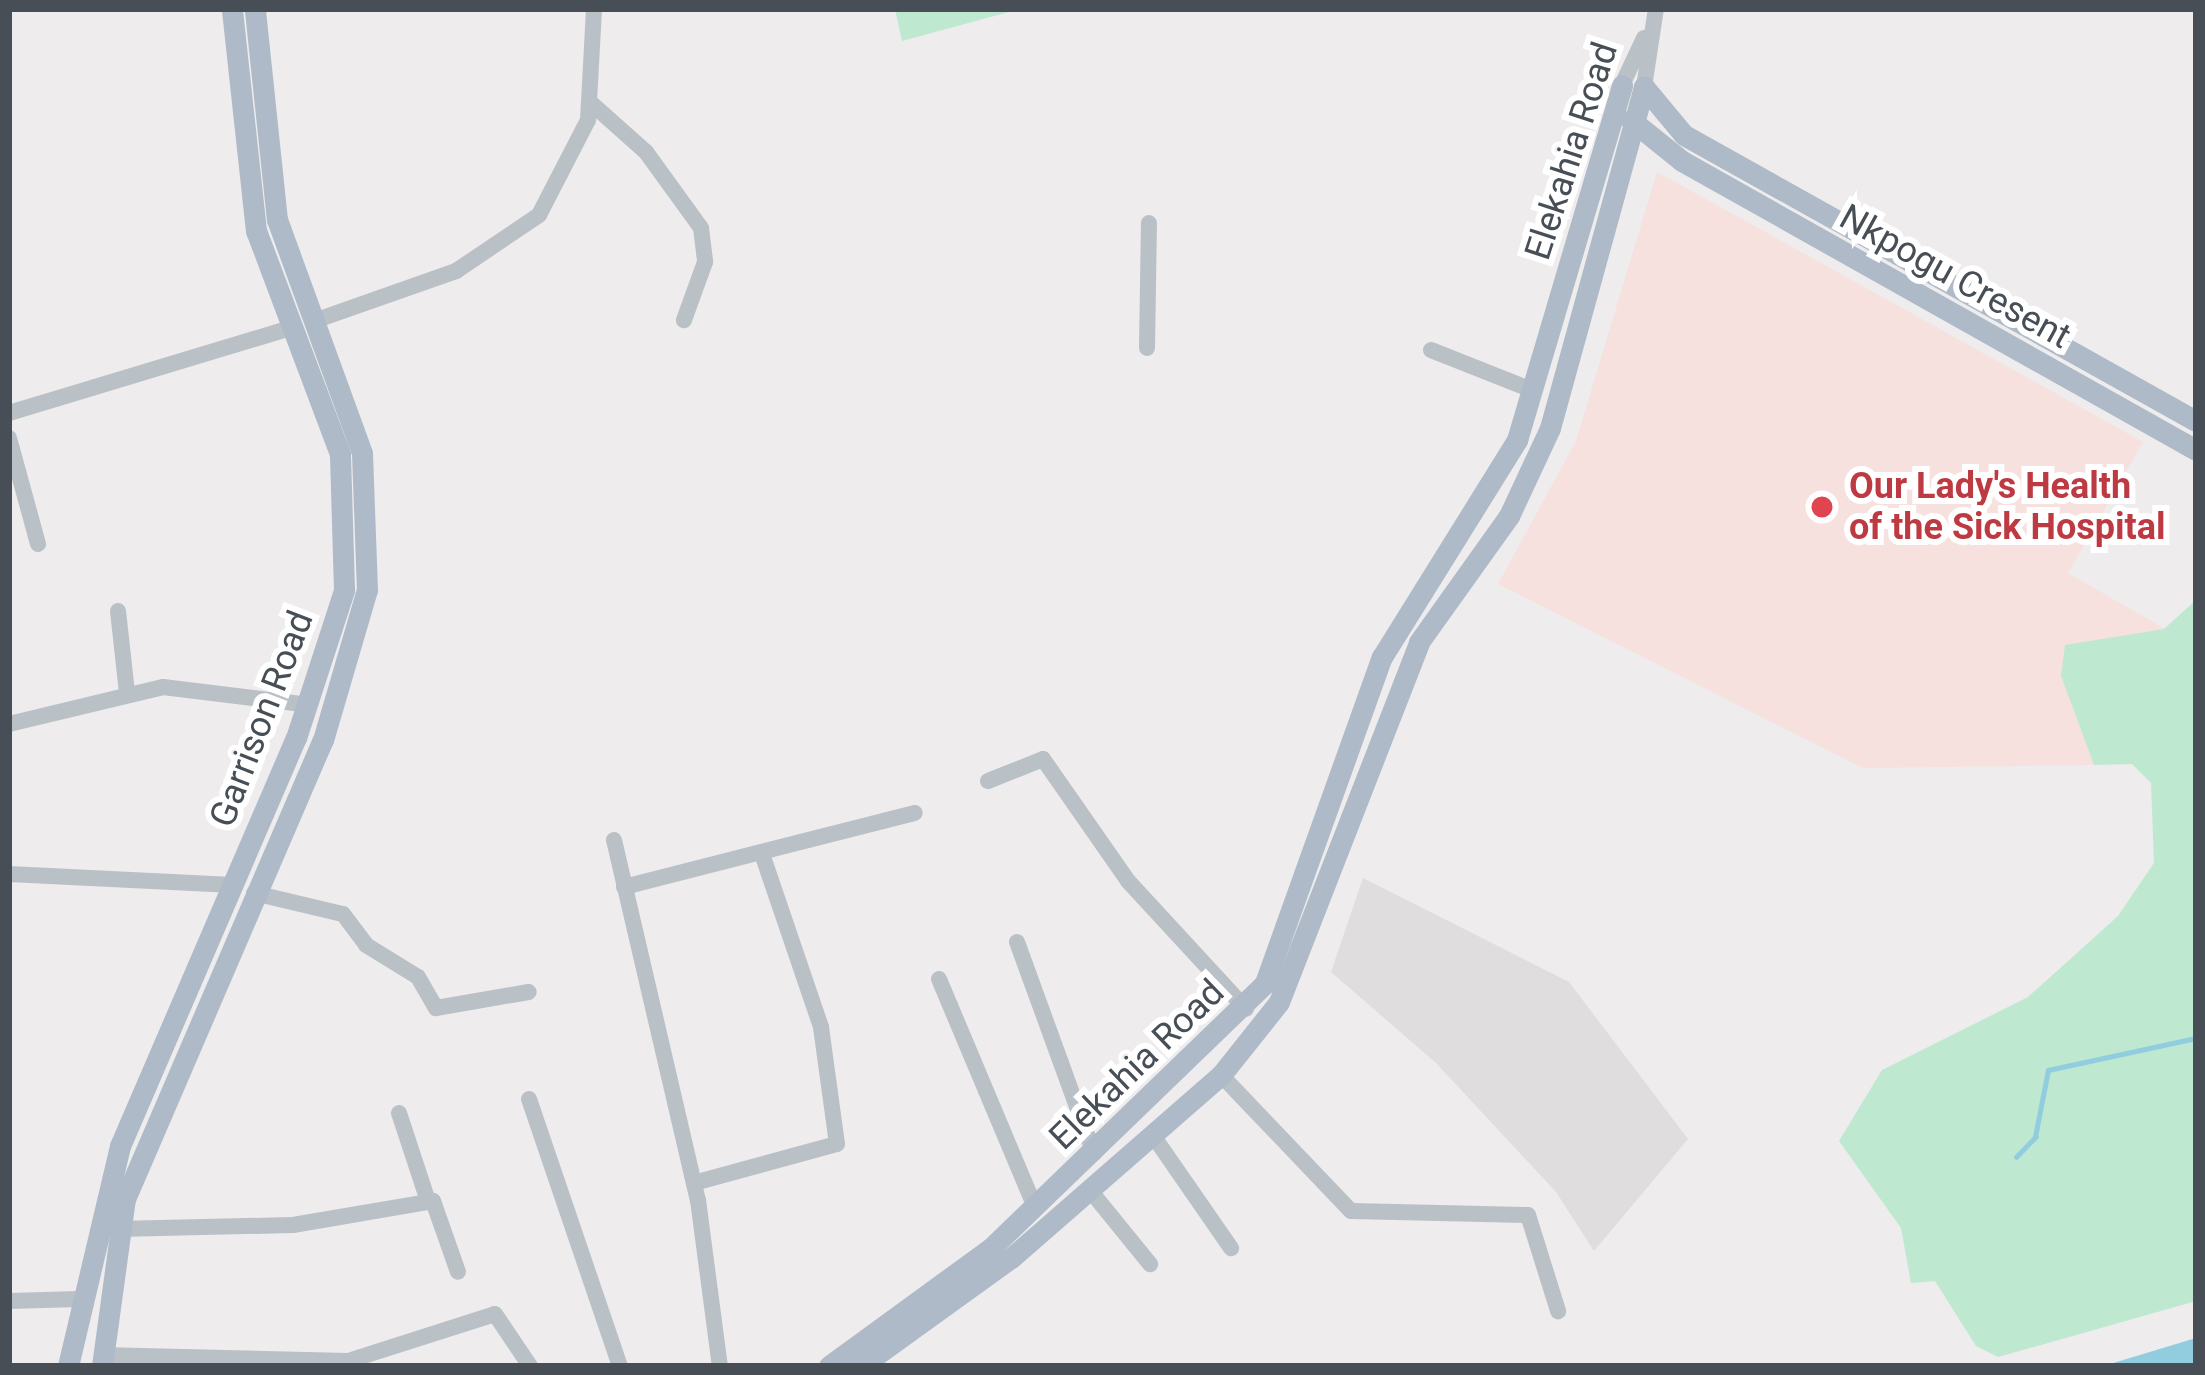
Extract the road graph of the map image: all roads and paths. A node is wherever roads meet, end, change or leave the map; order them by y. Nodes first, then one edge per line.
1 (232, 9) edge
2 (255, 9) edge
3 (594, 9) edge
4 (1654, 15) edge
5 (1633, 86) junction
6 (591, 103) junction
7 (1636, 126) junction
8 (1684, 135) junction
9 (1604, 144) junction
10 (1682, 161) junction
11 (1624, 174) junction
12 (1149, 223) dead end
13 (684, 320) dead end
14 (314, 321) junction
15 (290, 328) junction
16 (1147, 348) dead end
17 (1432, 350) dead end
18 (1532, 390) junction
19 (9, 413) edge
20 (2196, 421) edge
21 (9, 438) edge
22 (2196, 450) edge
23 (38, 544) dead end
24 (118, 611) dead end
25 (127, 693) junction
26 (310, 705) junction
27 (9, 724) edge
28 (988, 781) dead end
29 (915, 813) dead end
30 (614, 840) dead end
31 (762, 854) junction
32 (9, 874) edge
33 (625, 887) junction
34 (244, 889) junction
35 (1017, 942) dead end
36 (939, 979) dead end
37 (529, 992) dead end
38 (1246, 1009) junction
39 (1221, 1076) junction
40 (529, 1099) dead end
41 (399, 1113) dead end
42 (1152, 1134) junction
43 (1094, 1153) junction
44 (694, 1184) junction
45 (1089, 1189) junction
46 (428, 1201) junction
47 (1036, 1207) junction
48 (117, 1229) junction
49 (1231, 1248) dead end
50 (1150, 1264) dead end
51 (458, 1272) dead end
52 (79, 1299) junction
53 (9, 1300) edge
54 (1558, 1311) dead end
55 (102, 1361) edge
56 (68, 1366) edge
57 (530, 1366) edge
58 (620, 1366) edge
59 (720, 1366) edge
60 (829, 1366) edge
61 (861, 1366) edge

1 - 15 main road, Garrison Road
2 - 14 main road, Garrison Road
3 - 6 street
4 - 5 street, Elekahia Road
5 - 7 main road, Elekahia Road
5 - 8 main road, Nkpogu Cresent
5 - 9 main road, Elekahia Road
6 - 13 street
6 - 14 street
7 - 8 main road, Nkpogu Cresent
7 - 9 main road
7 - 10 main road, Nkpogu Cresent
7 - 11 main road, Elekahia Road
8 - 20 main road, Nkpogu Cresent
9 - 18 main road, Elekahia Road
10 - 11 main road
10 - 22 main road, Nkpogu Cresent
11 - 39 main road, Elekahia Road
12 - 16 street
14 - 34 main road, Garrison Road
15 - 19 street
15 - 26 main road, Garrison Road
17 - 18 street
18 - 38 main road, Elekahia Road
21 - 23 street
24 - 25 street
25 - 26 street
25 - 27 street
26 - 34 main road, Garrison Road
28 - 38 street
29 - 31 street
30 - 33 street
31 - 33 street
31 - 44 street
32 - 34 street
33 - 44 street
34 - 37 street
34 - 48 main road, Garrison Road
34 - 52 main road, Garrison Road
35 - 43 street
36 - 47 street
38 - 43 main road, Elekahia Road
39 - 42 main road, Elekahia Road
39 - 54 street
40 - 58 street
41 - 46 street
42 - 45 main road, Elekahia Road
42 - 49 street
43 - 47 main road, Elekahia Road
44 - 59 street
45 - 50 street
45 - 61 main road, Elekahia Road
46 - 48 street
46 - 51 street
47 - 60 main road, Elekahia Road
48 - 55 main road, Garrison Road
52 - 53 street
52 - 56 main road, Garrison Road
55 - 57 street

